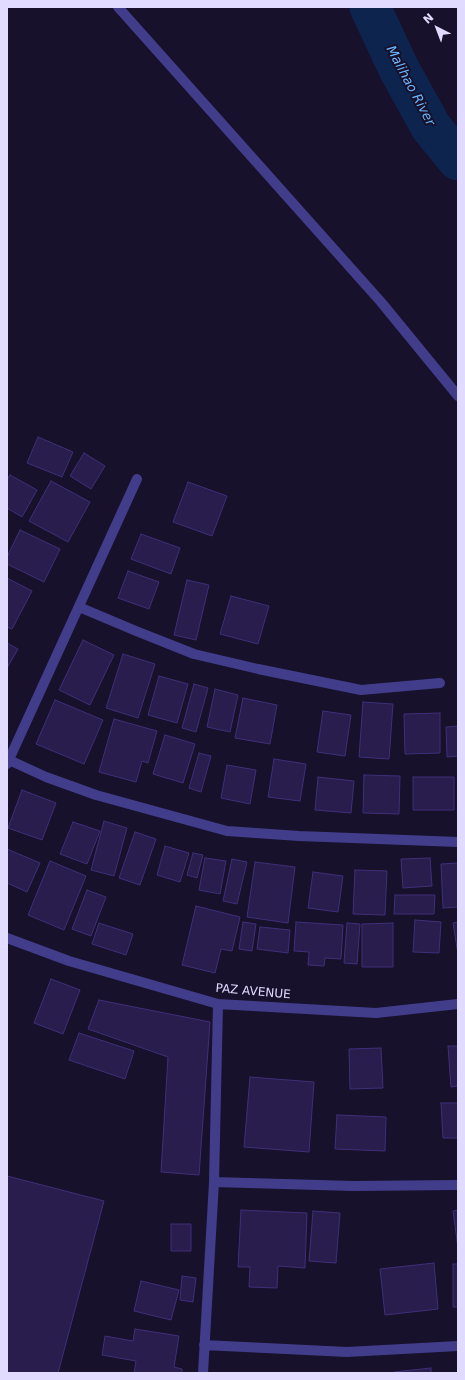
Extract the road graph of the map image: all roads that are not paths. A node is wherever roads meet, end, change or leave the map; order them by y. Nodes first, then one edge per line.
1 (118, 7) edge
2 (458, 396) edge
3 (136, 479) dead end
4 (78, 607) junction
5 (440, 682) dead end
6 (8, 762) edge
7 (458, 842) edge
8 (7, 938) edge
9 (218, 1004) junction
10 (458, 1004) edge
11 (214, 1182) junction
12 (458, 1185) edge
13 (204, 1345) junction
14 (458, 1346) edge
15 (203, 1373) edge

1 - 2 street
3 - 4 street
4 - 5 street
4 - 6 street
6 - 7 street
8 - 9 street, PAZ AVENUE
9 - 10 street, PAZ AVENUE
9 - 11 street
11 - 12 street
11 - 13 street
13 - 14 street
13 - 15 street

